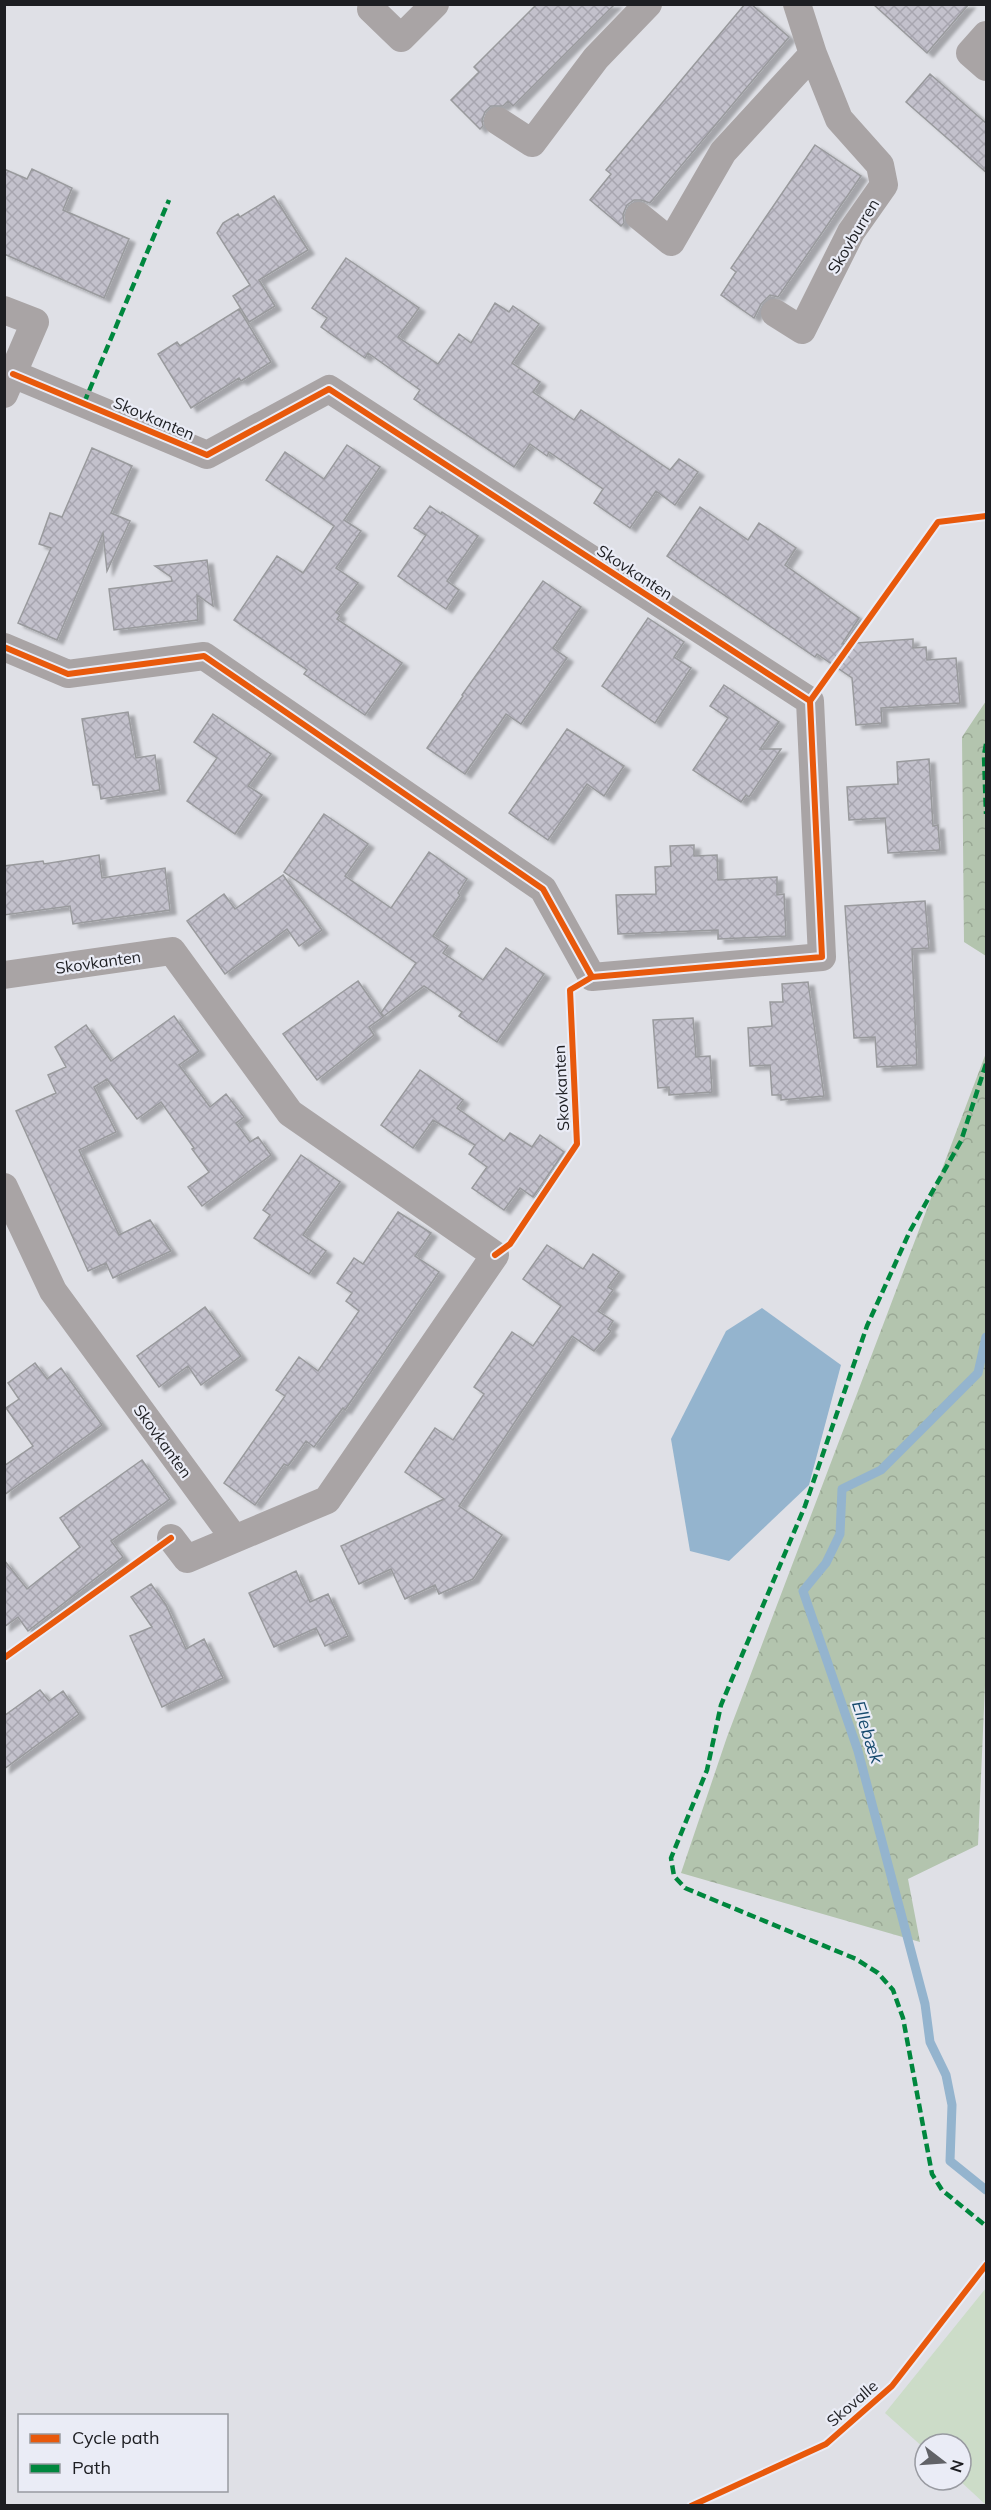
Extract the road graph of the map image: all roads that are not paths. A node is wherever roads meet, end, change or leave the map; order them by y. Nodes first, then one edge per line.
1 (435, 4) edge
2 (648, 4) edge
3 (798, 4) edge
4 (371, 9) dead end
5 (987, 35) edge
6 (813, 54) junction
7 (987, 67) edge
8 (498, 121) dead end
9 (639, 216) dead end
10 (4, 310) edge
11 (775, 313) dead end
12 (9, 384) edge
13 (4, 646) edge
14 (4, 975) edge
15 (4, 1187) edge
16 (171, 1538) dead end
17 (234, 1538) junction

1 - 4 street
2 - 8 street
3 - 6 street, Skovburren
5 - 7 street
6 - 9 street
6 - 11 street, Skovburren
10 - 12 street, Skovkanten
12 - 13 street, Skovkanten
14 - 17 street, Skovkanten
15 - 17 street, Skovkanten
16 - 17 street, Skovkanten

